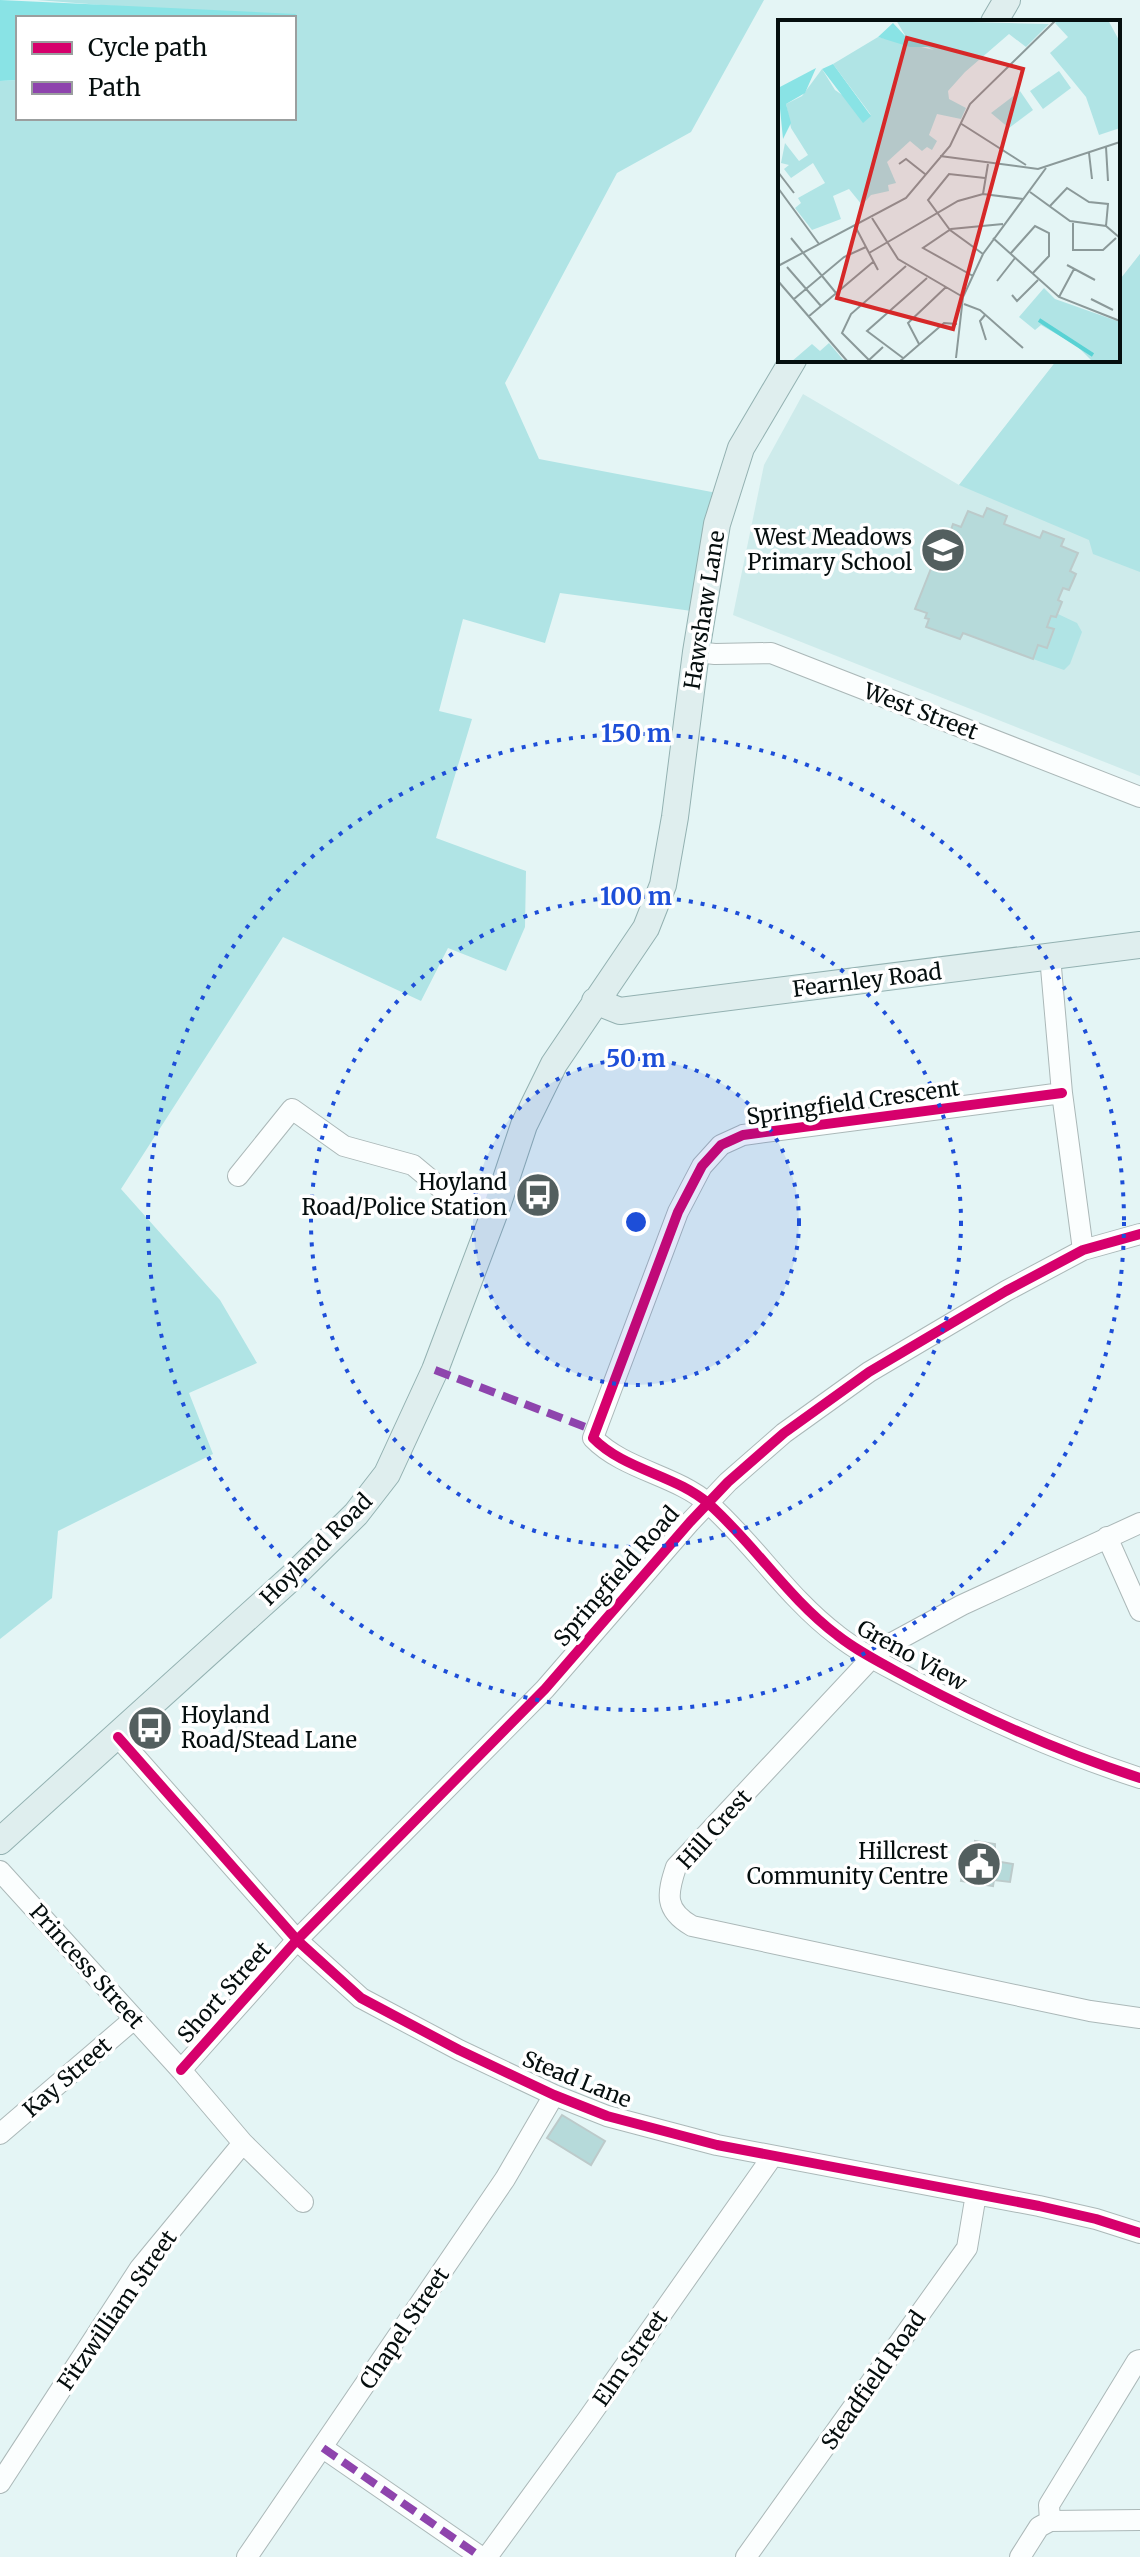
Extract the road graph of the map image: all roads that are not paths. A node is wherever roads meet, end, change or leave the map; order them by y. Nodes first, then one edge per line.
1 (1007, 0) edge
2 (995, 20) edge
3 (792, 362) edge
4 (696, 652) junction
5 (1140, 797) edge
6 (1140, 945) edge
7 (1050, 956) junction
8 (595, 1001) junction
9 (1062, 1093) junction
10 (238, 1176) dead end
11 (497, 1206) junction
12 (1140, 1234) edge
13 (1083, 1250) junction
14 (708, 1503) junction
15 (1140, 1523) edge
16 (1107, 1537) junction
17 (1140, 1611) edge
18 (871, 1658) junction
19 (118, 1737) junction
20 (1140, 1778) edge
21 (0, 1841) edge
22 (0, 1871) edge
23 (298, 1941) junction
24 (1140, 2018) edge
25 (134, 2019) junction
26 (181, 2070) junction
27 (554, 2095) junction
28 (0, 2134) edge
29 (243, 2143) junction
30 (772, 2157) junction
31 (976, 2194) junction
32 (303, 2202) dead end
33 (1140, 2233) edge
34 (1140, 2360) edge
35 (323, 2448) junction
36 (0, 2483) edge
37 (1140, 2520) edge
38 (1050, 2521) junction
39 (247, 2557) edge
40 (484, 2557) edge
41 (746, 2557) edge
42 (1020, 2557) edge

1 - 2 main road
3 - 4 main road, Hawshaw Lane
4 - 5 street, West Street
4 - 8 main road, Hawshaw Lane
6 - 7 main road, Fearnley Road
7 - 8 main road, Fearnley Road
7 - 9 street
8 - 11 main road, Hoyland Road
9 - 13 street
9 - 14 street, Springfield Crescent
10 - 11 street
11 - 19 main road, Hoyland Road
12 - 13 street, Springfield Road
13 - 14 street, Springfield Road
14 - 18 street, Greno View
14 - 23 street, Springfield Road
15 - 16 street, Hill Crest
16 - 17 street
16 - 18 street, Hill Crest
18 - 20 street, Greno View
18 - 24 street, Hill Crest
19 - 21 main road, Hoyland Road
19 - 23 street, Stead Lane
22 - 25 street, Princess Street
23 - 26 street, Short Street
23 - 27 street, Stead Lane
25 - 26 street, Princess Street
25 - 28 street, Kay Street
26 - 29 street, Princess Street
27 - 30 street, Stead Lane
27 - 35 street, Chapel Street
29 - 32 street, Princess Street
29 - 36 street, Fitzwilliam Street
30 - 31 street, Stead Lane
30 - 40 street, Elm Street
31 - 33 street, Stead Lane
31 - 41 street, Steadfield Road
34 - 38 street
35 - 39 street, Chapel Street
35 - 40 street
37 - 38 street
38 - 42 street

